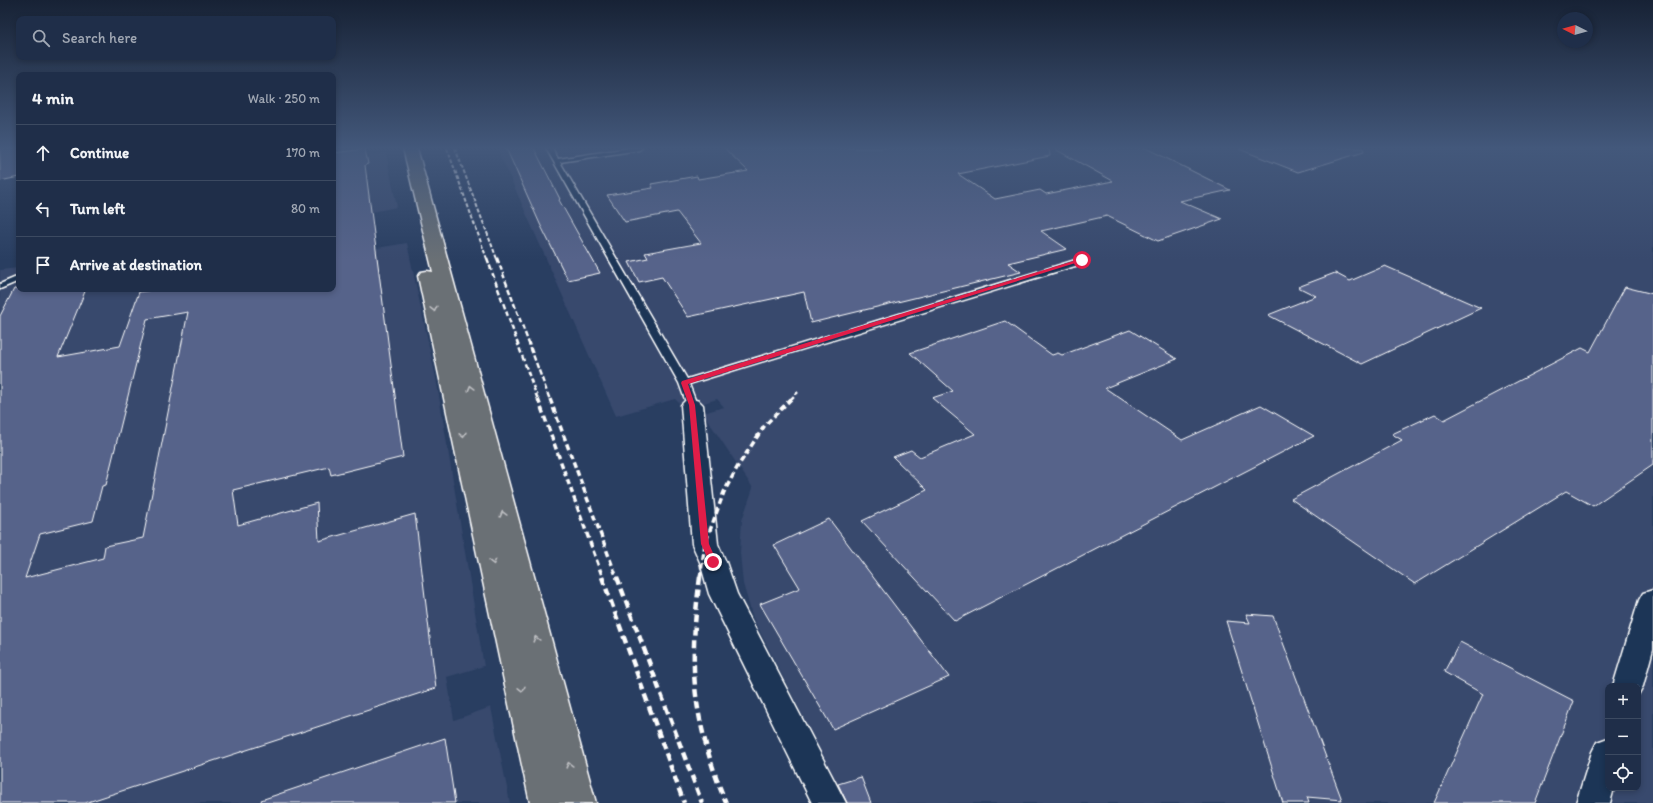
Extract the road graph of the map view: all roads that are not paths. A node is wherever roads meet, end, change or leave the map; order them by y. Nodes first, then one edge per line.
1 (406, 185) edge
2 (420, 185) edge
3 (570, 185) edge
4 (1082, 260) dead end
5 (16, 279) edge
6 (0, 287) edge
7 (688, 394) junction
8 (1653, 600) edge
9 (1629, 683) edge
10 (1607, 755) edge
11 (548, 803) edge
12 (578, 803) edge
13 (829, 803) edge
14 (1593, 803) edge

1 -> 11 main road
12 -> 2 main road
3 - 7 lane
4 - 7 lane
5 - 6 lane
7 - 13 street
8 - 9 street
10 - 14 street

